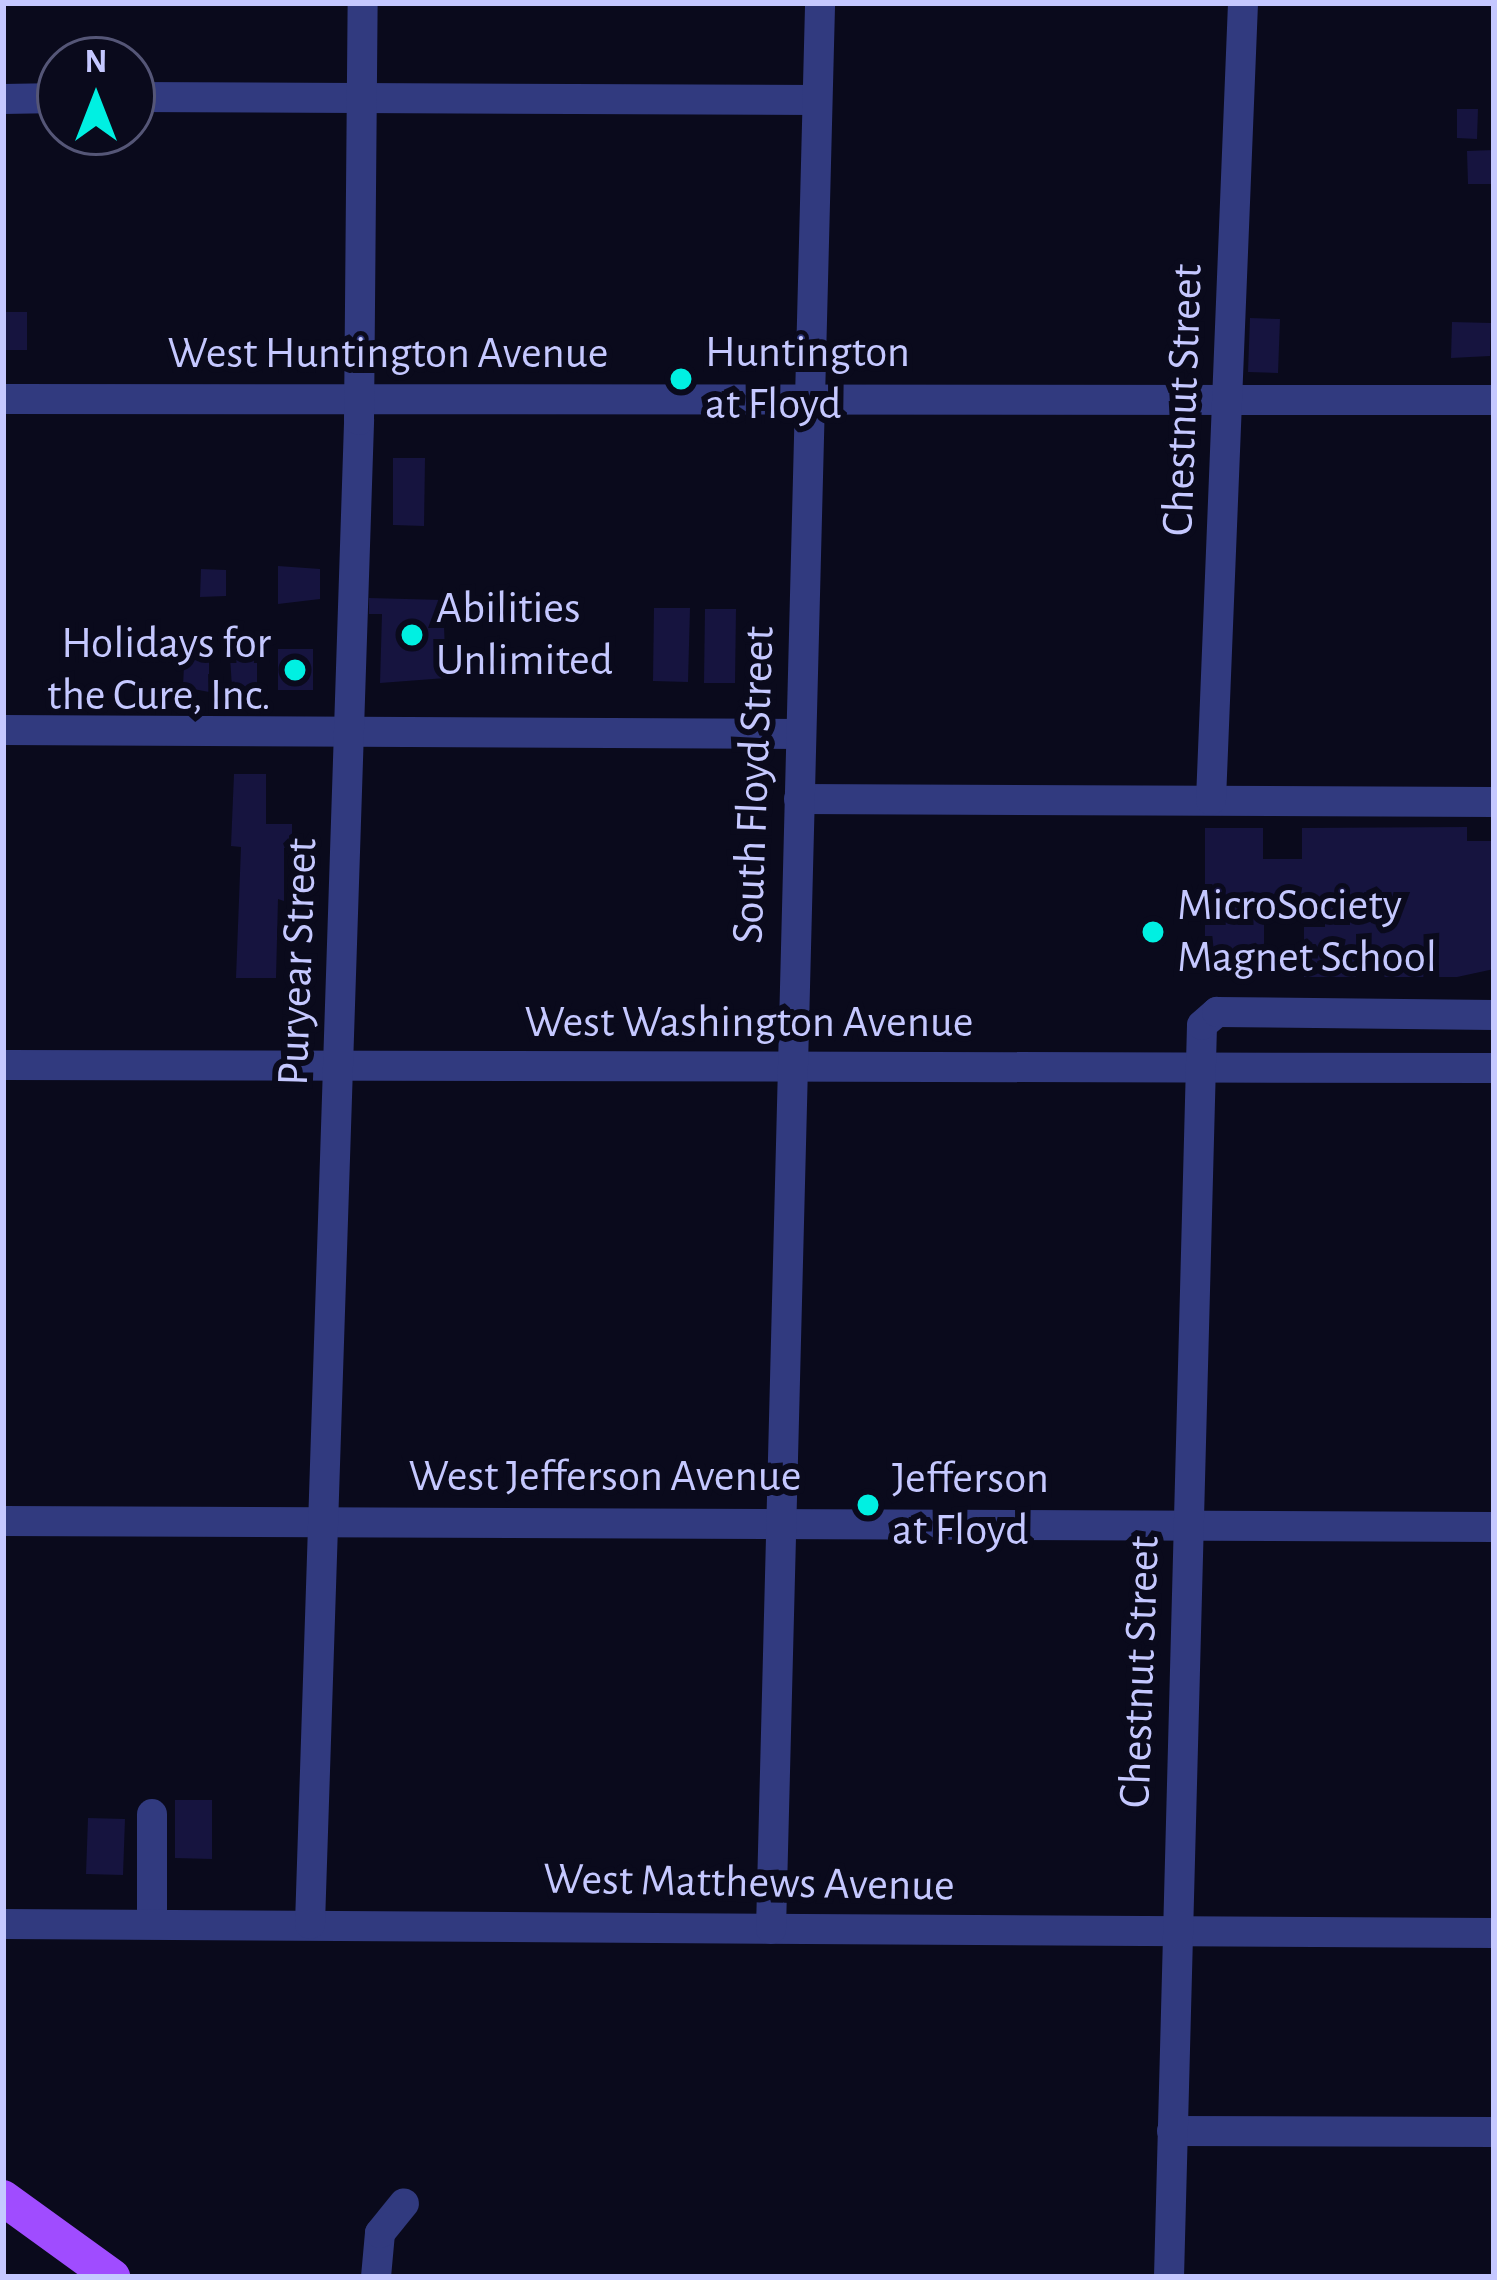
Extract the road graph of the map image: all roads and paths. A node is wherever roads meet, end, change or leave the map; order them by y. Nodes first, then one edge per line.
1 (363, 3) edge
2 (820, 3) edge
3 (1243, 3) edge
4 (362, 96) junction
5 (156, 97) edge
6 (36, 98) edge
7 (3, 99) edge
8 (818, 100) junction
9 (811, 398) junction
10 (3, 399) edge
11 (359, 399) junction
12 (1229, 400) junction
13 (1494, 400) edge
14 (349, 729) junction
15 (3, 730) edge
16 (801, 734) junction
17 (799, 799) junction
18 (1211, 800) junction
19 (1494, 802) edge
20 (1494, 1015) edge
21 (3, 1065) edge
22 (340, 1065) junction
23 (1494, 1068) edge
24 (790, 1069) junction
25 (1204, 1069) junction
26 (3, 1522) edge
27 (326, 1522) junction
28 (786, 1522) junction
29 (1190, 1526) junction
30 (1494, 1527) edge
31 (152, 1814) dead end
32 (3, 1924) edge
33 (152, 1924) junction
34 (310, 1924) junction
35 (771, 1929) junction
36 (1177, 1932) junction
37 (1494, 1933) edge
38 (1172, 2131) junction
39 (1494, 2132) edge
40 (3, 2198) edge
41 (404, 2203) dead end
42 (112, 2277) edge
43 (376, 2277) edge
44 (1169, 2277) edge

1 - 4 street, Puryear Street
2 - 8 street, South Floyd Street
3 - 12 street, Chestnut Street
4 - 5 street
4 - 8 street
4 - 11 street, Puryear Street
6 - 7 street
8 - 9 street, South Floyd Street
9 - 11 street, West Huntington Avenue
9 - 12 street, West Huntington Avenue
9 - 16 street, South Floyd Street
10 - 11 street, West Huntington Avenue
11 - 14 street, Puryear Street
12 - 13 street, West Huntington Avenue
12 - 18 street, Chestnut Street
14 - 15 street
14 - 16 street
14 - 22 street, Puryear Street
16 - 17 street, South Floyd Street
17 - 18 street
17 - 24 street, South Floyd Street
18 - 19 street
20 - 25 street, Chestnut Street
21 - 22 street, West Washington Avenue
22 - 24 street, West Washington Avenue
22 - 27 street, Puryear Street
23 - 25 street, West Washington Avenue
24 - 25 street, West Washington Avenue
24 - 28 street, South Floyd Street
25 - 29 street, Chestnut Street
26 - 27 street, West Jefferson Avenue
27 - 28 street, West Jefferson Avenue
27 - 34 street, Puryear Street
28 - 29 street, West Jefferson Avenue
28 - 35 street, South Floyd Street
29 - 30 street, West Jefferson Avenue
29 - 36 street, Chestnut Street
31 - 33 street
32 - 33 street, West Matthews Avenue
33 - 34 street, West Matthews Avenue
34 - 35 street, West Matthews Avenue
35 - 36 street, West Matthews Avenue
36 - 37 street, West Matthews Avenue
36 - 38 street, Chestnut Street
38 - 39 street
38 - 44 street, Chestnut Street
40 - 42 main road
41 - 43 street

